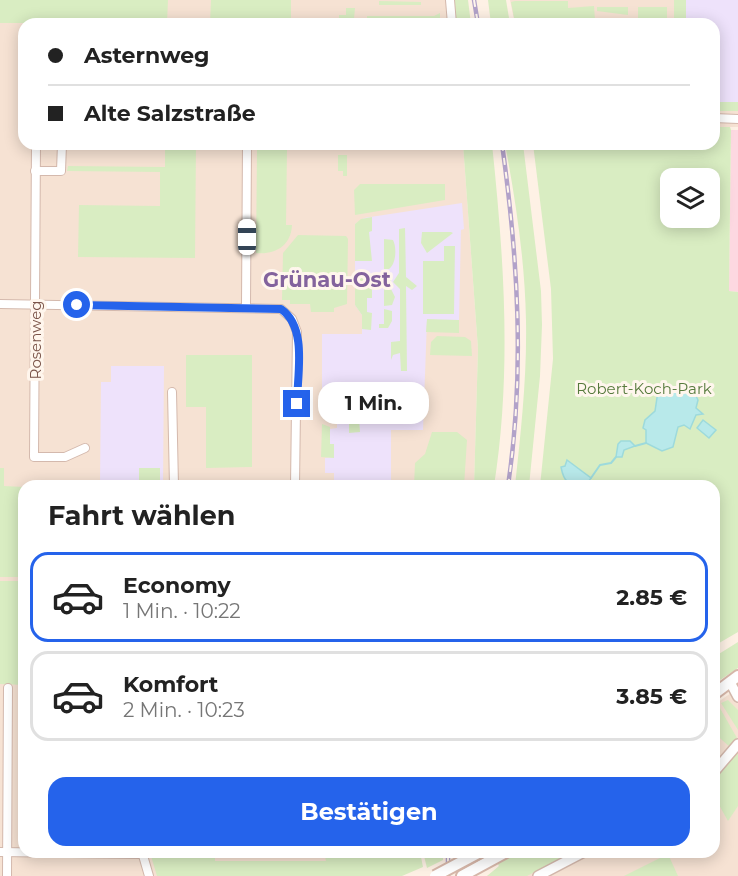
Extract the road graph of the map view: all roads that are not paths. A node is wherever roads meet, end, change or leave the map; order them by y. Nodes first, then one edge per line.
1 (450, 0) edge
2 (452, 18) edge
3 (720, 118) edge
4 (738, 119) edge
5 (36, 150) edge
6 (62, 150) edge
7 (247, 150) edge
8 (35, 171) junction
9 (0, 304) edge
10 (35, 305) junction
11 (246, 306) junction
12 (172, 392) dead end
13 (85, 448) dead end
14 (174, 480) edge
15 (295, 480) edge
16 (734, 679) edge
17 (8, 688) dead end
18 (720, 690) edge
19 (738, 697) edge
20 (738, 744) edge
21 (720, 765) edge
22 (3, 852) edge
23 (18, 852) edge
24 (144, 858) edge
25 (469, 858) edge
26 (496, 858) edge
27 (572, 858) edge
28 (8, 876) edge
29 (149, 876) edge
30 (435, 876) edge
31 (462, 876) edge
32 (538, 876) edge

1 - 2 street
3 - 4 street
5 - 8 street, Rosenweg
6 - 8 street
7 - 11 street
8 - 10 street, Rosenweg
9 - 10 street
10 - 11 street
10 - 13 street, Rosenweg
11 - 15 street
12 - 14 street
16 - 18 main road
16 - 19 street
17 - 22 street
20 - 21 street
22 - 23 street
22 - 28 street
24 - 29 street
25 - 30 main road, bridge
26 - 31 main road
27 - 32 street

